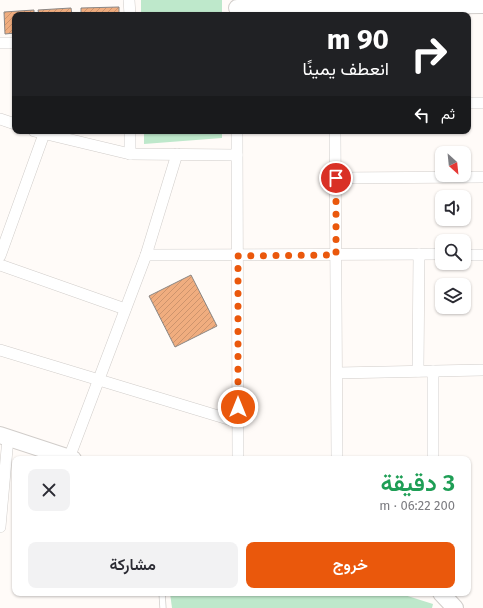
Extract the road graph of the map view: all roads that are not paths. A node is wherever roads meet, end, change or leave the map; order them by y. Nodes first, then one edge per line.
1 (130, 0) edge
2 (408, 3) edge
3 (452, 3) edge
4 (483, 5) edge
5 (237, 8) edge
6 (342, 8) edge
7 (130, 12) edge
8 (0, 43) edge
9 (12, 43) edge
10 (471, 103) edge
11 (483, 104) edge
12 (0, 119) edge
13 (12, 123) edge
14 (39, 134) edge
15 (43, 134) edge
16 (130, 134) edge
17 (237, 134) edge
18 (335, 134) edge
19 (130, 154) junction
20 (177, 154) junction
21 (238, 155) junction
22 (483, 177) edge
23 (336, 178) junction
24 (419, 254) junction
25 (435, 254) edge
26 (146, 255) junction
27 (336, 255) junction
28 (471, 255) edge
29 (483, 255) edge
30 (0, 256) edge
31 (238, 256) junction
32 (0, 265) edge
33 (125, 308) junction
34 (0, 350) edge
35 (483, 370) edge
36 (418, 371) junction
37 (433, 371) junction
38 (337, 373) junction
39 (98, 380) junction
40 (238, 422) junction
41 (4, 436) edge
42 (65, 456) edge
43 (72, 456) edge
44 (238, 456) edge
45 (337, 456) edge
46 (433, 456) edge
47 (0, 527) edge
48 (162, 596) edge
49 (163, 608) edge

1 - 7 street
2 - 3 street
2 - 6 street
3 - 4 street
5 - 6 street
8 - 9 street
10 - 11 street
12 - 13 street
14 - 30 street
15 - 19 street
16 - 19 street
17 - 21 street
18 - 23 street
19 - 20 street
20 - 21 street
20 - 26 street
21 - 31 street
22 - 23 street
23 - 27 street
24 - 25 street
24 - 27 street
24 - 36 street
26 - 31 street
26 - 33 street
27 - 31 street
27 - 38 street
28 - 29 street
31 - 40 street
32 - 33 street
33 - 39 street
34 - 39 street
35 - 37 street
36 - 37 street
36 - 38 street
37 - 46 street
38 - 45 street
39 - 40 street
39 - 43 street
40 - 44 street
41 - 42 street
41 - 47 street
48 - 49 lane

